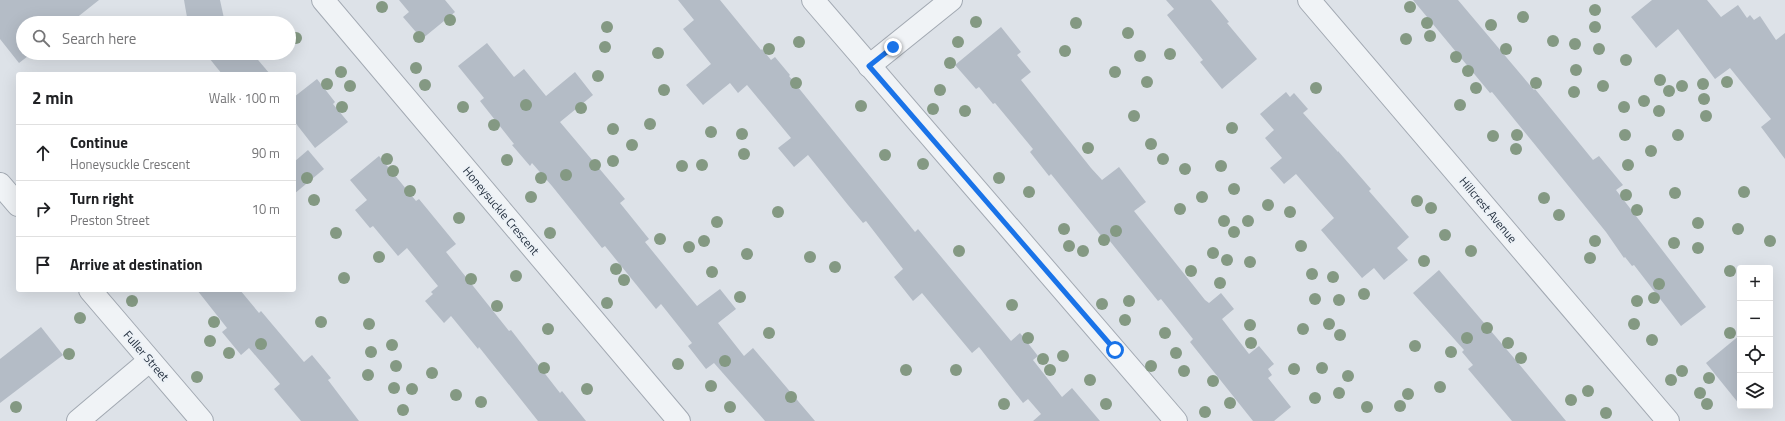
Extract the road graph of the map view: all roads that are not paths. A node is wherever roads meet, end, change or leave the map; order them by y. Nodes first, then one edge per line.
1 (323, 0) edge
2 (813, 0) edge
3 (952, 0) edge
4 (1309, 0) edge
5 (869, 66) junction
6 (0, 184) edge
7 (16, 203) edge
8 (92, 292) edge
9 (149, 361) junction
10 (78, 421) edge
11 (202, 421) edge
12 (679, 421) edge
13 (1176, 421) edge
14 (1668, 421) edge

1 - 12 street, Honeysuckle Crescent
2 - 5 street
3 - 5 street
4 - 14 street, Hillcrest Avenue
5 - 13 street
6 - 7 street
8 - 9 street, Fuller Street
9 - 10 street
9 - 11 street, Fuller Street

